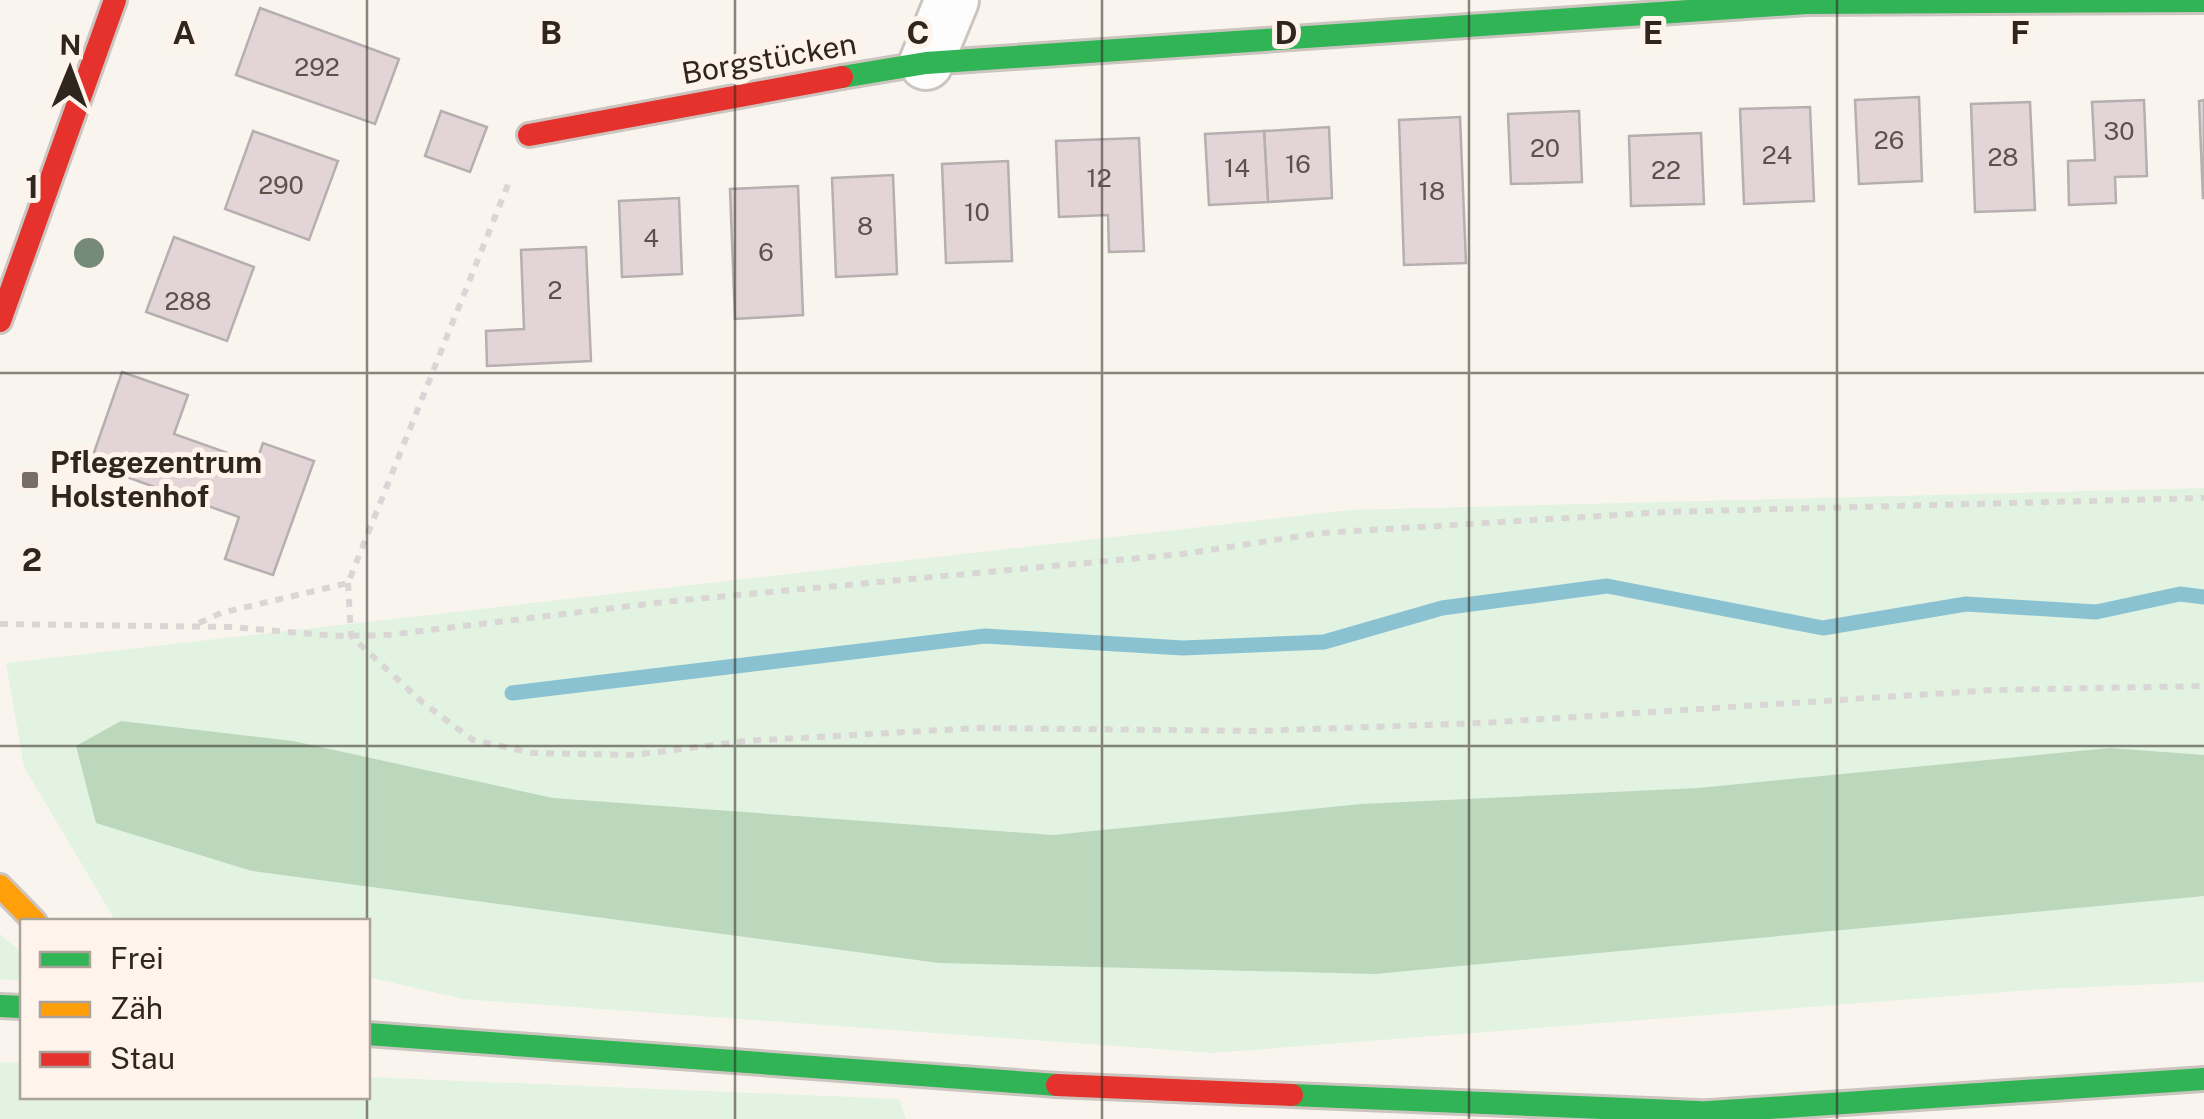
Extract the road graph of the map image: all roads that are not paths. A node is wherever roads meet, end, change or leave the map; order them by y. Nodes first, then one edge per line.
1 (115, 0) edge
2 (952, 0) edge
3 (2204, 1) edge
4 (1807, 2) edge
5 (926, 62) junction
6 (528, 135) road end
7 (0, 322) edge
8 (0, 886) edge
9 (32, 919) edge
10 (370, 1034) edge
11 (2204, 1078) edge
12 (1698, 1112) junction
13 (1616, 1119) edge

1 - 7 main road
2 - 5 street
3 - 4 main road, Borgstücken
4 - 5 main road, Borgstücken
5 - 6 main road, Borgstücken
8 - 9 main road
10 - 12 main road
11 - 12 main road
12 - 13 main road

